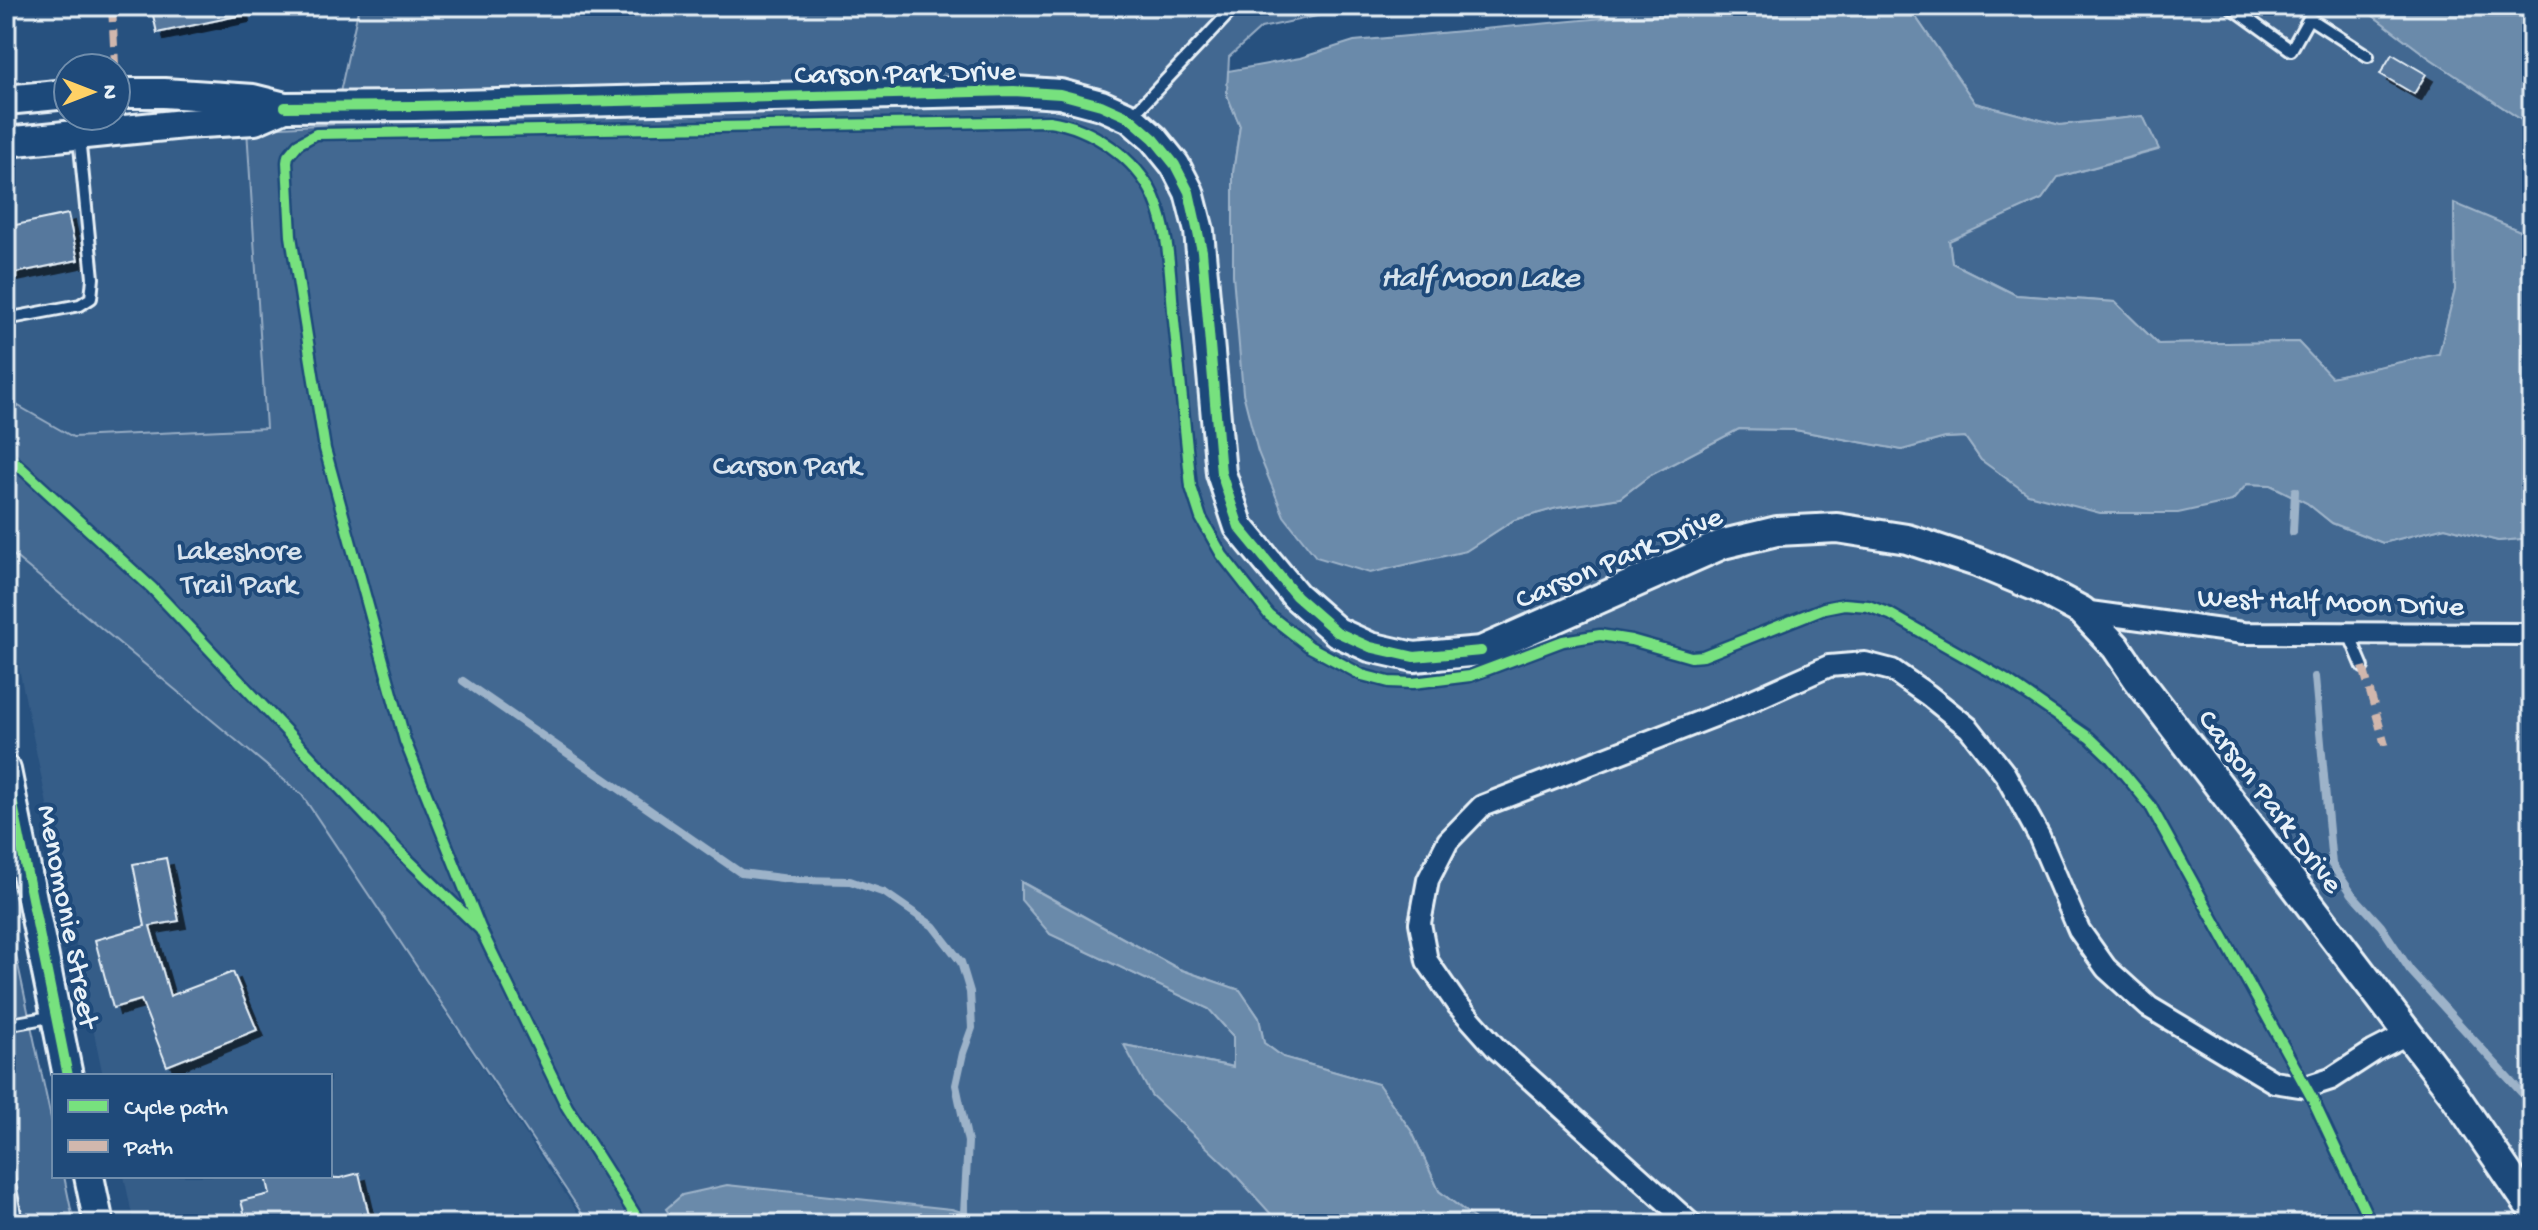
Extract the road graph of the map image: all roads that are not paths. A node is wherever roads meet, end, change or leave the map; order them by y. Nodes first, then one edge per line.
1 (1242, 6) edge
2 (2230, 6) edge
3 (2368, 56) dead end
4 (132, 93) edge
5 (52, 96) edge
6 (6, 100) edge
7 (285, 107) junction
8 (1130, 118) junction
9 (132, 123) edge
10 (52, 131) edge
11 (79, 132) edge
12 (6, 142) edge
13 (6, 319) edge
14 (2082, 611) junction
15 (2349, 634) junction
16 (2532, 634) edge
17 (2363, 667) dead end
18 (6, 770) edge
19 (55, 1016) junction
20 (6, 1025) edge
21 (2407, 1034) junction
22 (68, 1074) edge
23 (6, 1168) edge
24 (89, 1178) edge
25 (2532, 1209) edge
26 (17, 1224) edge
27 (99, 1224) edge
28 (1691, 1224) edge

1 - 8 lane
2 - 3 lane
4 - 7 street, Carson Park Drive
5 - 6 street
7 - 8 street, Carson Park Drive
7 - 9 street, Carson Park Drive
8 - 14 street, Carson Park Drive
10 - 12 street, Carson Park Drive
11 - 13 lane
14 - 15 street, West Half Moon Drive
14 - 21 street, Carson Park Drive
15 - 16 street, West Half Moon Drive
15 - 17 lane
18 - 19 street, Menomonie Street
19 - 20 lane
19 - 22 street, Menomonie Street
21 - 25 street, Carson Park Drive
21 - 28 street
23 - 26 lane
24 - 27 street

